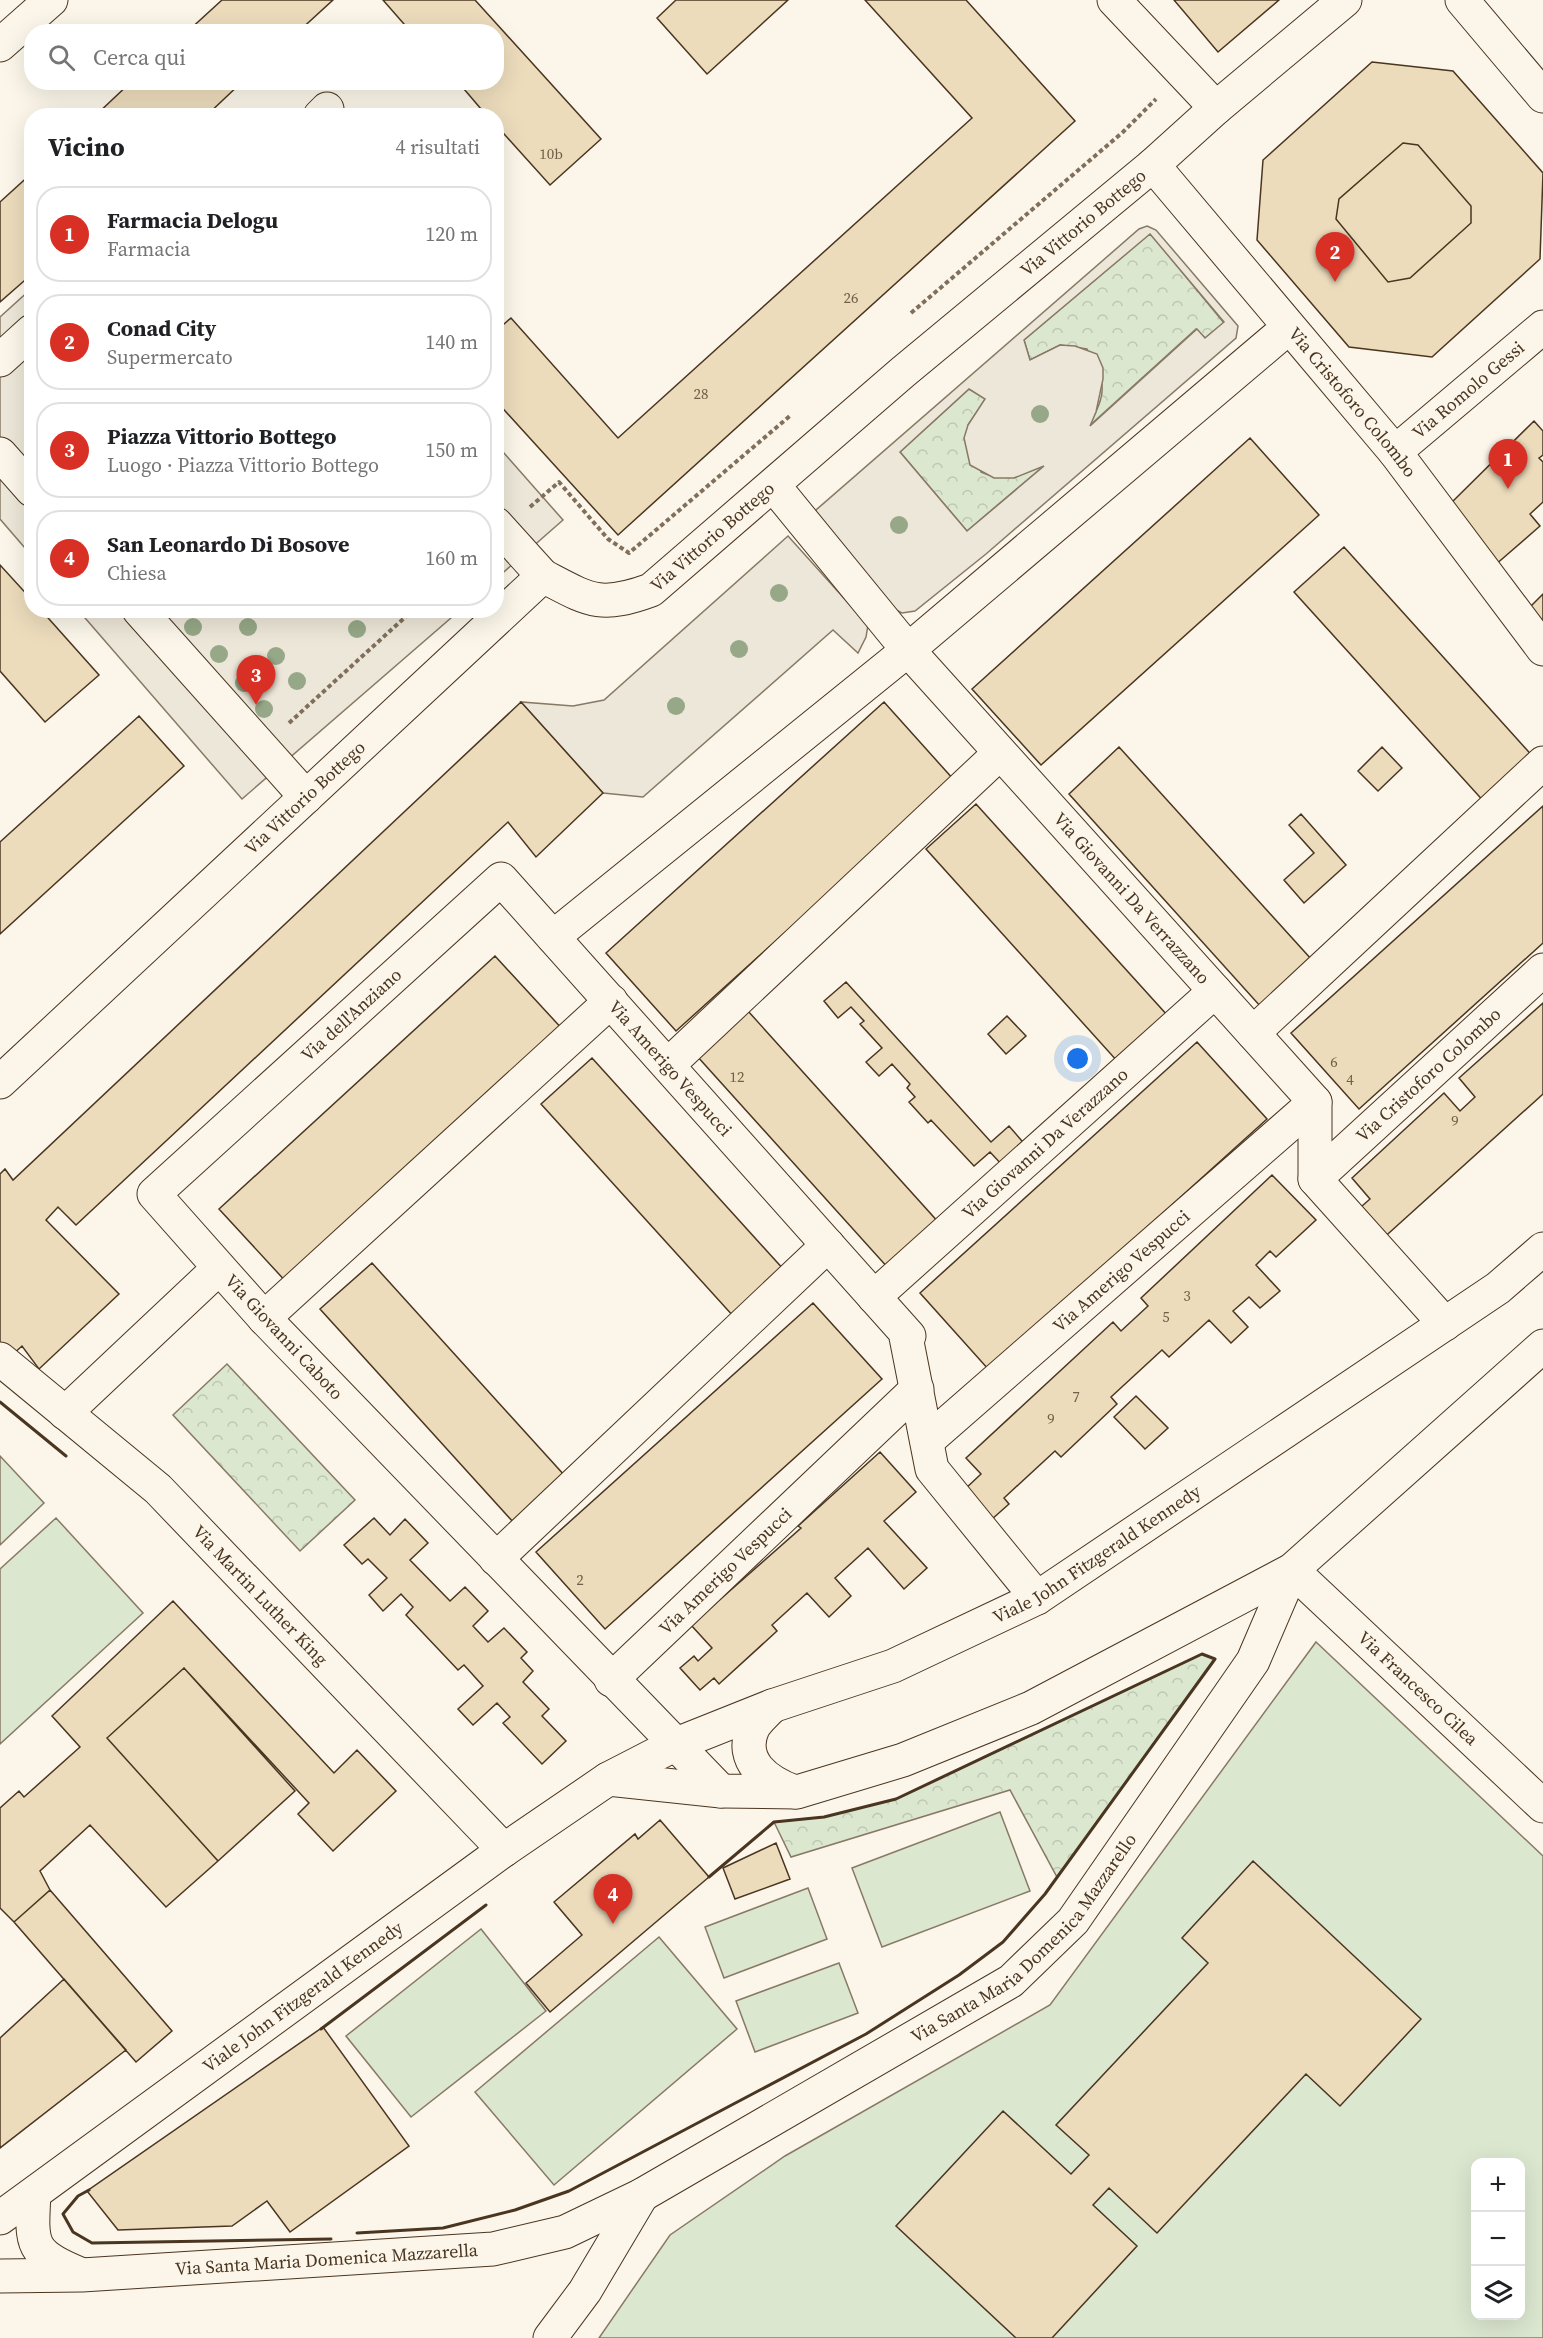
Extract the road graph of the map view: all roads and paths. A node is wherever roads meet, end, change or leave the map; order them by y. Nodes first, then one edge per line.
1 (51, 0) edge
2 (1114, 0) edge
3 (1345, 0) edge
4 (1462, 0) edge
5 (0, 45) edge
6 (1543, 96) edge
7 (1216, 108) junction
8 (1152, 165) junction
9 (1543, 327) edge
10 (1288, 328) junction
11 (24, 338) edge
12 (0, 360) edge
13 (1395, 453) junction
14 (0, 454) edge
15 (24, 481) edge
16 (774, 486) junction
17 (504, 533) edge
18 (543, 576) junction
19 (504, 612) edge
20 (146, 618) edge
21 (498, 618) edge
22 (1543, 649) edge
23 (908, 650) junction
24 (1000, 753) junction
25 (1543, 763) edge
26 (306, 797) junction
27 (553, 937) junction
28 (1543, 970) edge
29 (1215, 991) junction
30 (611, 1001) junction
31 (1253, 1033) junction
32 (668, 1065) junction
33 (0, 1082) edge
34 (1315, 1102) junction
35 (1315, 1179) junction
36 (828, 1245) junction
37 (1543, 1249) edge
38 (219, 1268) junction
39 (874, 1297) junction
40 (264, 1318) junction
41 (1445, 1324) junction
42 (1543, 1346) edge
43 (0, 1359) edge
44 (917, 1389) junction
45 (65, 1413) junction
46 (927, 1441) junction
47 (496, 1559) junction
48 (1292, 1570) junction
49 (1037, 1598) junction
50 (611, 1680) junction
51 (771, 1706) junction
52 (674, 1745) junction
53 (608, 1779) junction
54 (722, 1791) junction
55 (797, 1792) junction
56 (1543, 1806) edge
57 (504, 1850) junction
58 (34, 2194) junction
59 (642, 2195) junction
60 (0, 2218) edge
61 (82, 2275) junction
62 (0, 2276) edge
63 (550, 2338) edge

1 - 5 street
2 - 7 street
3 - 7 street, Via Vittorio Bottego
4 - 6 street
7 - 8 street, Via Vittorio Bottego
8 - 10 street, Via Cristoforo Colombo
8 - 16 street, Via Vittorio Bottego
9 - 13 street, Via Romolo Gessi
10 - 13 street, Via Cristoforo Colombo
10 - 23 street
11 - 12 street
13 - 22 street, Via Cristoforo Colombo
14 - 15 street
16 - 18 street, Via Vittorio Bottego
16 - 23 street, Via Giovanni Da Verrazzano
17 - 18 street
18 - 19 street, Via Vittorio Bottego
20 - 26 street
21 - 26 street, Via Vittorio Bottego
23 - 24 street, Via Giovanni Da Verrazzano
23 - 27 street
24 - 29 street, Via Giovanni Da Verrazzano
24 - 32 street
25 - 31 street
26 - 33 street, Via Vittorio Bottego
27 - 30 street, Via dell'Anziano
27 - 38 street, Via dell'Anziano
28 - 35 street, Via Cristoforo Colombo
29 - 31 street, Via Giovanni Da Verrazzano
29 - 39 street, Via Giovanni Da Verazzano
30 - 32 street, Via Amerigo Vespucci
30 - 40 street, Via Amerigo Vespucci
31 - 34 street, Via Giovanni Da Verrazzano
32 - 36 street, Via Amerigo Vespucci
34 - 35 street
34 - 46 street, Via Amerigo Vespucci
35 - 41 street
36 - 39 street, Via Amerigo Vespucci
36 - 47 street
37 - 41 street, Viale John Fitzgerald Kennedy
38 - 40 street, Via Giovanni Caboto
38 - 45 street, Via Giovanni Caboto
39 - 44 street, Via Amerigo Vespucci
40 - 47 street, Via Giovanni Caboto
41 - 49 street, Viale John Fitzgerald Kennedy
42 - 48 street
43 - 45 street, Via Martin Luther King
44 - 46 street, Via Amerigo Vespucci
44 - 50 street, Via Amerigo Vespucci
45 - 57 street, Via Martin Luther King
46 - 49 street, Via Amerigo Vespucci
47 - 50 street, Via Giovanni Caboto
48 - 55 street
48 - 56 street, Via Francesco Cilea
48 - 59 street, Via Santa Maria Domenica Mazzarello
49 - 51 street, Viale John Fitzgerald Kennedy
50 - 52 street, Via Giovanni Caboto
51 - 52 street, Viale John Fitzgerald Kennedy
51 - 55 street
52 - 53 street, Viale John Fitzgerald Kennedy
52 - 54 street, Via Giovanni Caboto
53 - 54 street
53 - 57 street, Viale John Fitzgerald Kennedy
54 - 55 street
57 - 58 street, Viale John Fitzgerald Kennedy
58 - 60 street, Viale John Fitzgerald Kennedy
58 - 61 street
59 - 61 street, Via Santa Maria Domenica Mazzarella
59 - 63 street
61 - 62 street, Via Santa Maria Domenica Mazzarella

